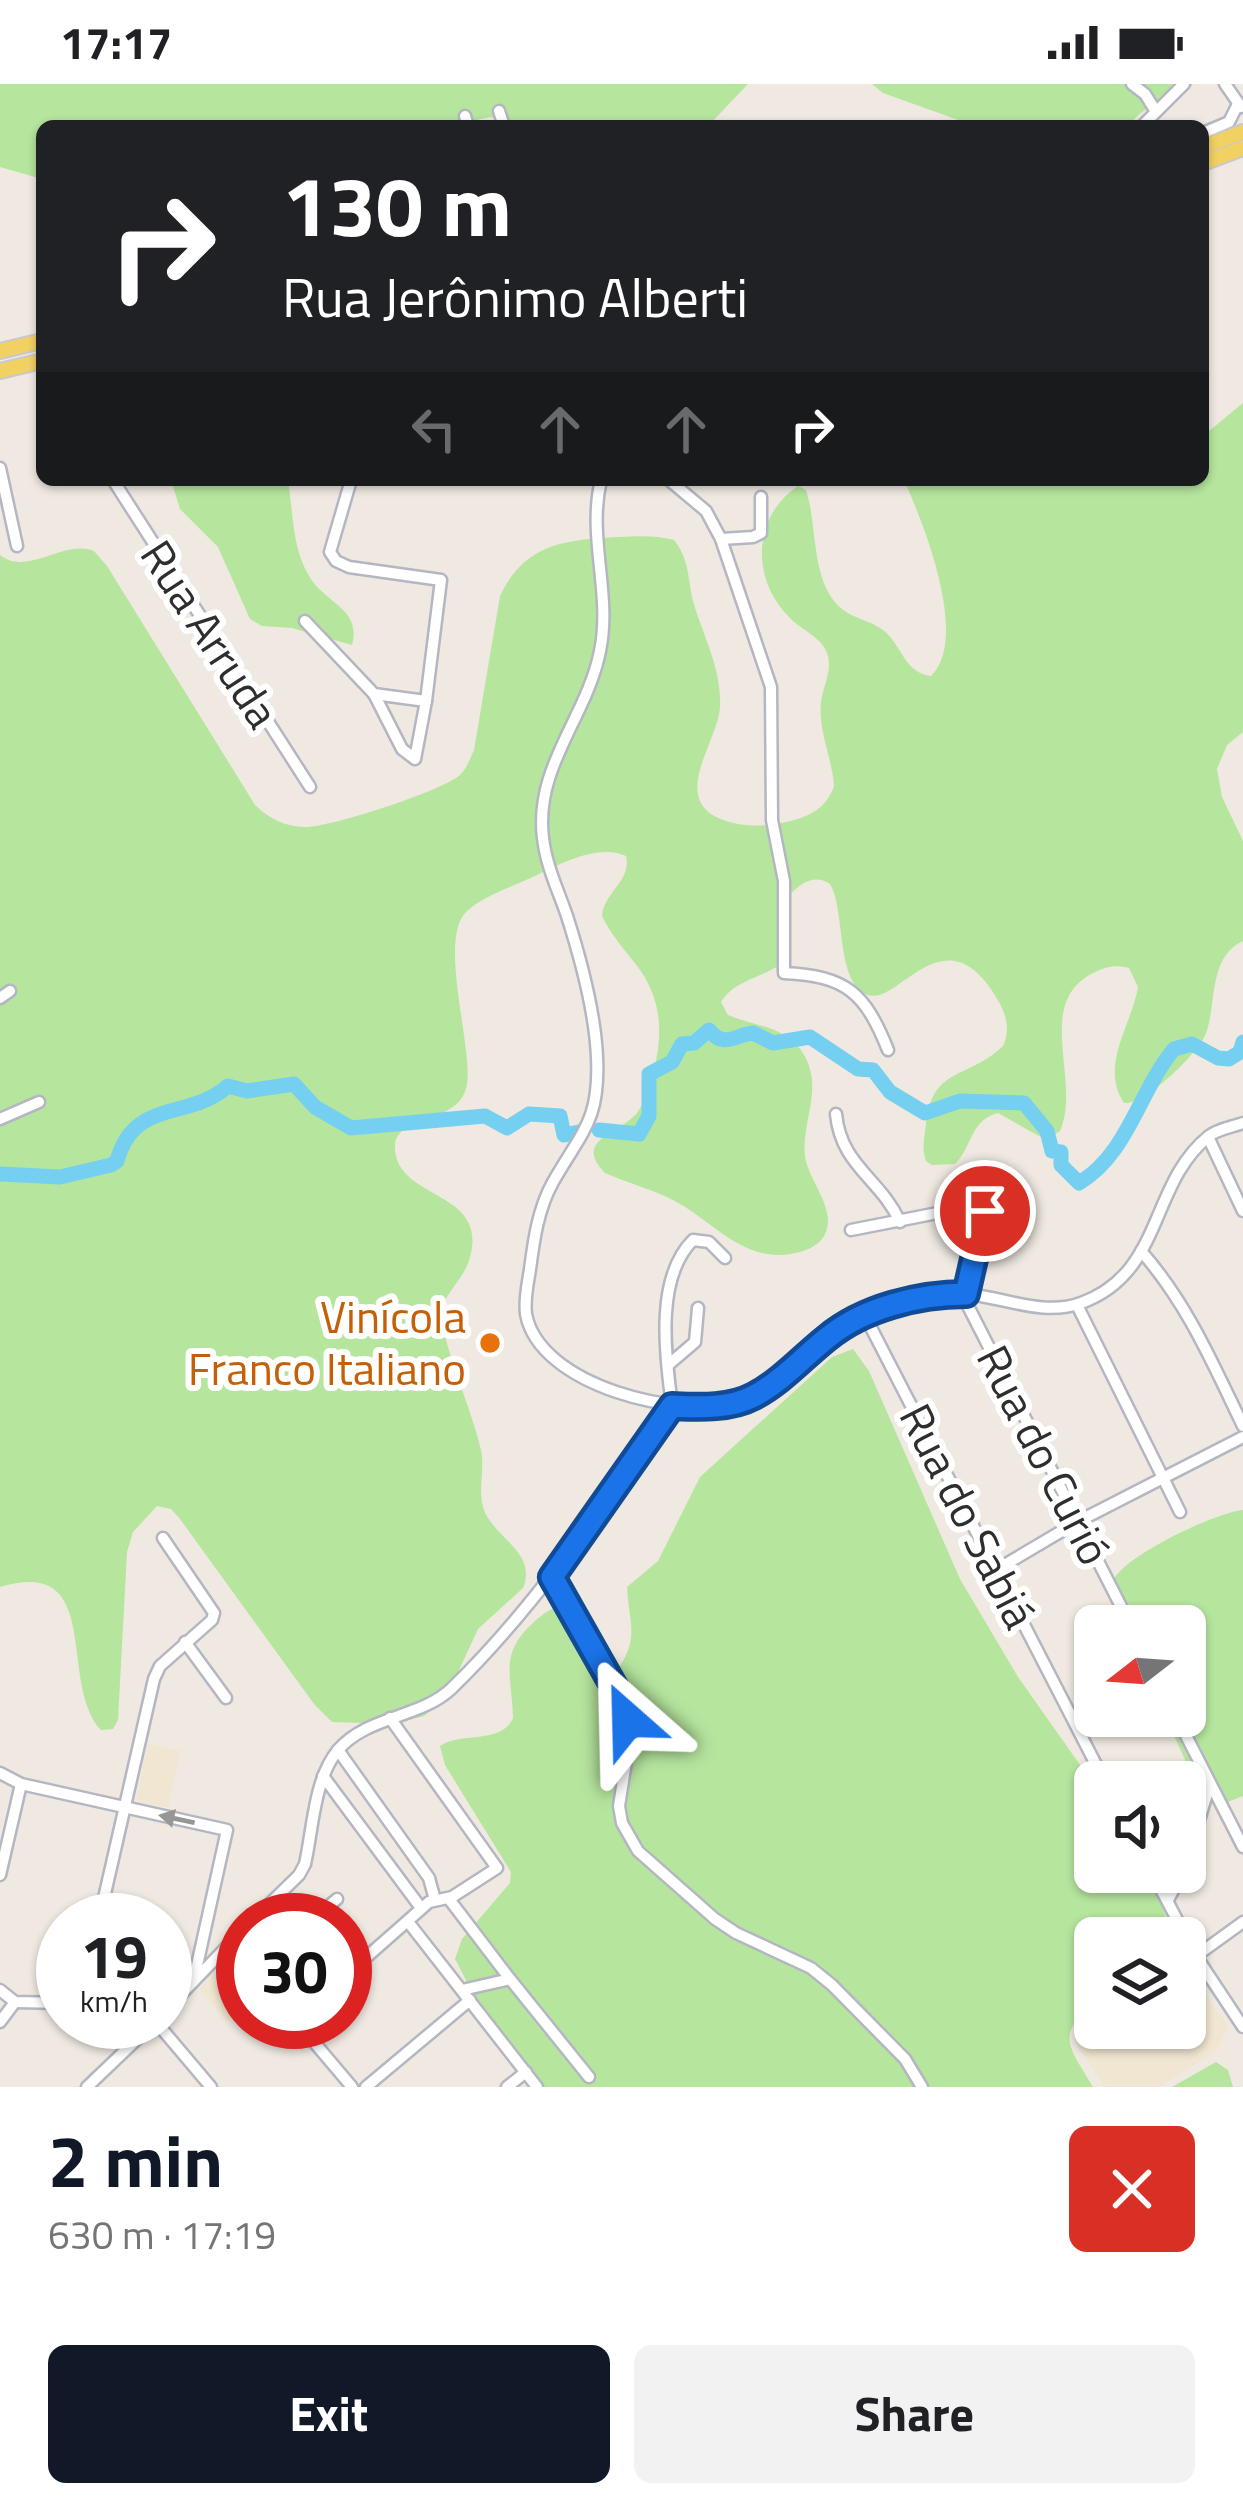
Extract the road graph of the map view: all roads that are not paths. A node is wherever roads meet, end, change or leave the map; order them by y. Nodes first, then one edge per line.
1 (1132, 84) edge
2 (1184, 84) edge
3 (1226, 84) edge
4 (1240, 106) edge
5 (1155, 110) junction
6 (500, 111) dead end
7 (502, 120) edge
8 (1147, 120) edge
9 (1153, 120) edge
10 (1209, 131) edge
11 (1243, 132) edge
12 (1209, 145) edge
13 (1243, 148) edge
14 (1209, 161) edge
15 (36, 342) edge
16 (0, 351) edge
17 (36, 362) edge
18 (0, 371) edge
19 (0, 468) edge
20 (117, 486) edge
21 (349, 486) edge
22 (600, 486) edge
23 (676, 486) edge
24 (761, 497) dead end
25 (721, 539) junction
26 (16, 545) dead end
27 (304, 621) dead end
28 (374, 694) junction
29 (426, 701) junction
30 (310, 787) dead end
31 (888, 1050) dead end
32 (39, 1102) dead end
33 (836, 1114) dead end
34 (0, 1119) edge
35 (1243, 1123) edge
36 (1208, 1137) junction
37 (1243, 1210) edge
38 (900, 1222) junction
39 (851, 1230) dead end
40 (1141, 1251) junction
41 (725, 1258) dead end
42 (966, 1294) junction
43 (1076, 1305) junction
44 (698, 1308) dead end
45 (864, 1314) junction
46 (668, 1365) junction
47 (672, 1406) junction
48 (1243, 1426) edge
49 (1243, 1437) edge
50 (1162, 1479) junction
51 (1180, 1512) dead end
52 (1077, 1522) junction
53 (164, 1538) dead end
54 (996, 1570) junction
55 (552, 1577) junction
56 (1119, 1605) edge
57 (185, 1642) junction
58 (226, 1698) dead end
59 (390, 1718) junction
60 (1186, 1737) edge
61 (338, 1750) junction
62 (1094, 1761) edge
63 (0, 1774) edge
64 (323, 1776) junction
65 (21, 1784) junction
66 (1210, 1784) junction
67 (1206, 1797) edge
68 (126, 1808) junction
69 (1243, 1847) edge
70 (0, 1875) edge
71 (106, 1893) edge
72 (281, 1893) edge
73 (1164, 1893) edge
74 (1172, 1893) edge
75 (449, 1899) junction
76 (435, 1900) junction
77 (1168, 1900) junction
78 (421, 1908) junction
79 (1176, 1917) edge
80 (1243, 1922) edge
81 (409, 1923) junction
82 (1206, 1949) edge
83 (372, 1954) edge
84 (216, 1957) edge
85 (1206, 1971) edge
86 (194, 1978) joint
87 (510, 1979) junction
88 (0, 1990) edge
89 (466, 1995) junction
90 (15, 2002) junction
91 (36, 2002) edge
92 (0, 2022) edge
93 (1243, 2027) edge
94 (127, 2049) edge
95 (179, 2049) edge
96 (320, 2049) edge
97 (526, 2072) junction
98 (589, 2078) dead end
99 (87, 2087) edge
100 (211, 2087) edge
101 (352, 2087) edge
102 (366, 2087) edge
103 (507, 2087) edge
104 (538, 2087) edge
105 (922, 2087) edge

1 - 5 street
2 - 5 street
3 - 4 street
4 - 10 street
5 - 8 street
5 - 9 street
6 - 7 street
11 - 12 main road
13 - 14 main road
15 - 16 main road
17 - 18 main road
19 - 26 street
20 - 30 street, Rua Arruda
21 - 29 street
22 - 47 street
23 - 25 street
24 - 25 street
25 - 31 street
27 - 28 street
28 - 29 street
28 - 29 street
32 - 34 street
33 - 38 street
35 - 36 street
36 - 37 street
36 - 40 street
38 - 39 street
38 - 42 street, Rua do Curió
40 - 43 street
40 - 48 street
41 - 46 street
42 - 43 street
42 - 45 street
42 - 52 street, Rua do Curió
43 - 50 street
44 - 46 street
45 - 47 street
45 - 54 street, Rua do Sabiá
46 - 47 street
47 - 55 street
49 - 50 street
50 - 51 street
50 - 52 street
52 - 54 street
52 - 56 street, Rua do Curió
53 - 57 street
54 - 62 street, Rua do Sabiá
55 - 59 street
55 - 105 street
57 - 58 street
57 - 68 street
59 - 61 street
59 - 75 street
60 - 66 street
61 - 64 street
61 - 76 street
63 - 65 street
64 - 72 street
64 - 78 street
65 - 68 street
65 - 70 street
66 - 67 street
66 - 69 street
68 - 71 street
86 -> 68 street
73 - 77 street
74 - 77 street
75 - 76 street
75 - 87 street
76 - 78 street
77 - 79 street
78 - 81 street
80 - 82 street
81 - 83 street
81 - 89 street
84 - 86 street
85 - 93 street
87 - 89 street
87 - 98 street
88 - 90 street
89 - 97 street
89 - 102 street
90 - 91 street
90 - 92 street
94 - 99 street
95 - 100 street
96 - 101 street
97 - 103 street
97 - 104 street

